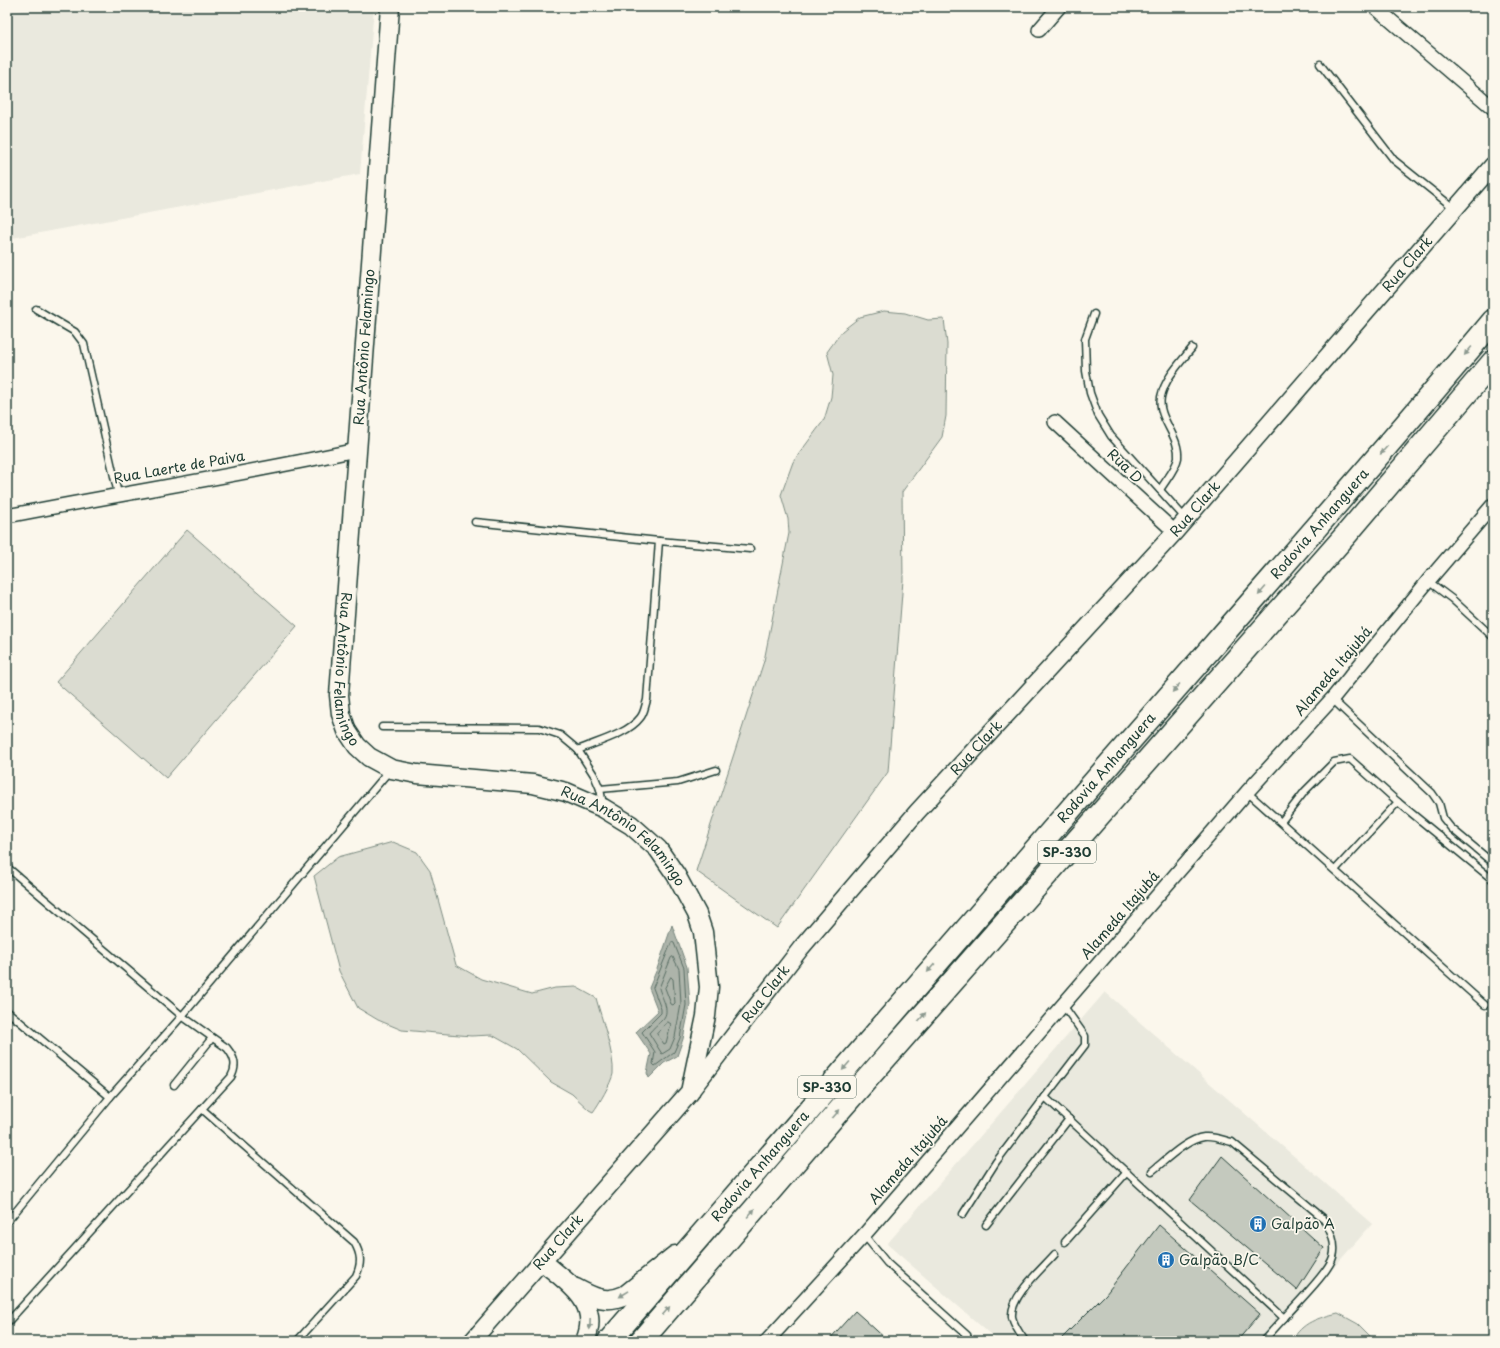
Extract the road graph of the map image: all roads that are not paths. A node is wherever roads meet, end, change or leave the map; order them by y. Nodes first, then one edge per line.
1 (390, 7) edge
2 (1060, 7) edge
3 (1375, 7) edge
4 (1039, 30) dead end
5 (1320, 64) dead end
6 (1493, 108) edge
7 (1493, 165) edge
8 (1455, 208) junction
9 (36, 309) dead end
10 (1094, 314) dead end
11 (1493, 321) edge
12 (1192, 348) dead end
13 (1493, 362) edge
14 (1055, 422) dead end
15 (356, 450) junction
16 (1160, 490) junction
17 (118, 494) junction
18 (1493, 505) edge
19 (7, 516) edge
20 (1186, 519) junction
21 (475, 522) dead end
22 (1174, 532) junction
23 (659, 541) junction
24 (750, 549) dead end
25 (1428, 581) junction
26 (1493, 637) edge
27 (1332, 699) junction
28 (382, 727) dead end
29 (578, 750) junction
30 (391, 769) junction
31 (716, 770) dead end
32 (600, 789) junction
33 (1247, 792) junction
34 (1398, 802) junction
35 (603, 808) junction
36 (1281, 822) junction
37 (1493, 863) edge
38 (7, 867) edge
39 (1335, 870) junction
40 (1493, 880) edge
41 (1063, 1005) junction
42 (1485, 1005) dead end
43 (7, 1011) edge
44 (182, 1016) junction
45 (212, 1038) junction
46 (174, 1085) dead end
47 (690, 1092) junction
48 (110, 1097) junction
49 (1045, 1097) junction
50 (202, 1109) junction
51 (1070, 1119) junction
52 (1152, 1171) dead end
53 (1127, 1172) junction
54 (963, 1214) dead end
55 (7, 1222) edge
56 (986, 1225) dead end
57 (864, 1235) junction
58 (699, 1237) junction
59 (1065, 1242) dead end
60 (1055, 1254) dead end
61 (542, 1261) junction
62 (569, 1285) junction
63 (1284, 1318) junction
64 (7, 1323) edge
65 (297, 1341) edge
66 (472, 1341) edge
67 (585, 1341) edge
68 (609, 1341) edge
69 (641, 1341) edge
70 (767, 1341) edge
71 (962, 1341) edge
72 (1025, 1341) edge
73 (1263, 1341) edge

1 - 15 main road, Rua Antônio Felamingo
2 - 4 street
3 - 6 street
5 - 8 lane
7 - 8 street, Rua Clark
8 - 20 street, Rua Clark
9 - 17 lane
10 - 16 lane
11 -> 58 highway, Rodovia Anhanguera / SP-330
12 - 16 lane
69 -> 13 highway, Rodovia Anhanguera / SP-330
14 - 22 street, Rua D
15 - 17 street, Rua Laerte de Paiva
15 - 30 main road, Rua Antônio Felamingo
16 - 20 lane
17 - 19 street, Rua Laerte de Paiva
18 - 25 street, Alameda Itajubá
20 - 22 street, Rua Clark
21 - 23 lane
22 - 47 street, Rua Clark
23 - 24 lane
23 - 29 lane
25 - 26 lane
25 - 27 street, Alameda Itajubá
27 - 33 street, Alameda Itajubá
27 - 37 lane
28 - 29 lane
29 - 32 lane
30 - 35 main road, Rua Antônio Felamingo
30 - 44 lane
31 - 32 lane
32 - 35 lane
33 - 36 lane
33 - 41 street, Alameda Itajubá
34 - 36 lane
34 - 39 lane
34 - 40 lane
35 - 47 main road, Rua Antônio Felamingo
36 - 39 lane
38 - 44 lane
39 - 42 lane
41 - 49 lane
41 - 57 street, Alameda Itajubá
43 - 48 lane
44 - 45 lane
44 - 48 lane
45 - 46 lane
45 - 50 lane
47 - 61 main road, Rua Clark
48 - 55 lane
49 - 51 lane
49 - 54 lane
50 - 64 lane
50 - 65 lane
51 - 53 lane
51 - 56 lane
52 - 63 lane
53 - 59 lane
53 - 63 lane
57 - 70 street, Alameda Itajubá
57 - 71 lane
58 -> 62 main road
58 - 68 highway, Rodovia Anhanguera / SP-330
60 - 72 lane
61 - 62 main road
61 - 66 street, Rua Clark
62 -> 67 main road
63 - 73 lane

